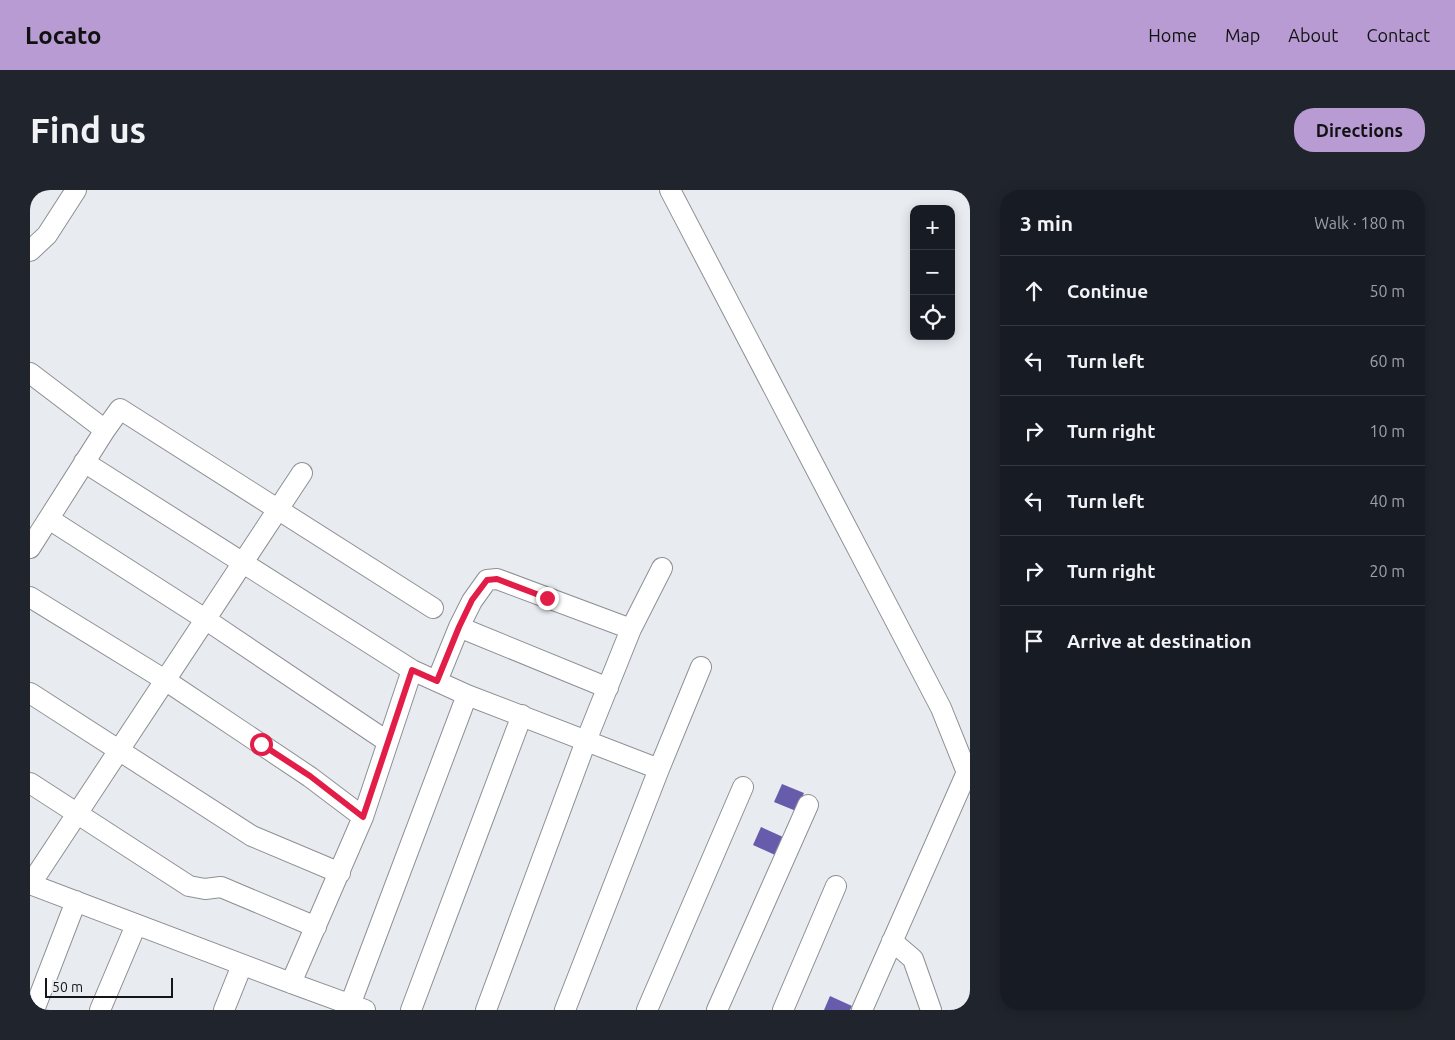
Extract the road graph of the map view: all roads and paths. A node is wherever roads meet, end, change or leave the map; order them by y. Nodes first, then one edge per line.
1 (76, 190) edge
2 (670, 190) edge
3 (30, 251) edge
4 (30, 373) edge
5 (105, 430) junction
6 (84, 462) junction
7 (302, 473) dead end
8 (277, 510) junction
9 (48, 519) junction
10 (30, 548) edge
11 (242, 562) junction
12 (662, 568) dead end
13 (30, 597) edge
14 (433, 608) dead end
15 (205, 619) junction
16 (459, 627) junction
17 (631, 628) junction
18 (701, 667) dead end
19 (412, 670) junction
20 (165, 680) junction
21 (437, 681) junction
22 (608, 688) junction
23 (30, 693) edge
24 (467, 694) junction
25 (522, 715) junction
26 (586, 741) junction
27 (388, 742) junction
28 (118, 750) junction
29 (659, 769) junction
30 (968, 776) edge
31 (30, 783) edge
32 (743, 787) dead end
33 (808, 805) dead end
34 (77, 812) junction
35 (363, 817) junction
36 (340, 873) junction
37 (30, 884) edge
38 (836, 886) dead end
39 (76, 901) junction
40 (136, 925) junction
41 (316, 927) junction
42 (892, 941) junction
43 (242, 965) junction
44 (291, 983) junction
45 (358, 1007) edge
46 (34, 1010) edge
47 (100, 1010) edge
48 (224, 1010) edge
49 (411, 1010) edge
50 (486, 1010) edge
51 (565, 1010) edge
52 (647, 1010) edge
53 (717, 1010) edge
54 (783, 1010) edge
55 (862, 1010) edge
56 (930, 1010) edge

1 - 3 street
2 - 30 street
4 - 5 street
5 - 6 street
5 - 8 street
6 - 9 street
6 - 11 street
7 - 8 street
8 - 11 street
8 - 14 street
9 - 10 street
9 - 15 street
11 - 15 street
11 - 19 street
12 - 17 street
13 - 20 street
15 - 20 street
15 - 27 street
16 - 17 street
16 - 21 street
16 - 22 street
17 - 22 street
18 - 29 street
19 - 21 street
19 - 27 street
20 - 28 street
20 - 35 street
21 - 24 street
22 - 26 street
23 - 28 street
24 - 25 street
24 - 45 street
25 - 26 street
25 - 49 street
26 - 29 street
26 - 50 street
27 - 35 street
28 - 34 street
28 - 36 street
29 - 51 street
30 - 42 street
31 - 34 street
32 - 52 street
33 - 53 street
34 - 37 street
34 - 41 street
35 - 36 street
36 - 41 street
37 - 39 street
38 - 54 street
39 - 40 street
39 - 46 street
40 - 43 street
40 - 47 street
41 - 44 street
42 - 55 street
42 - 56 street
43 - 44 street
43 - 48 street
44 - 45 street

